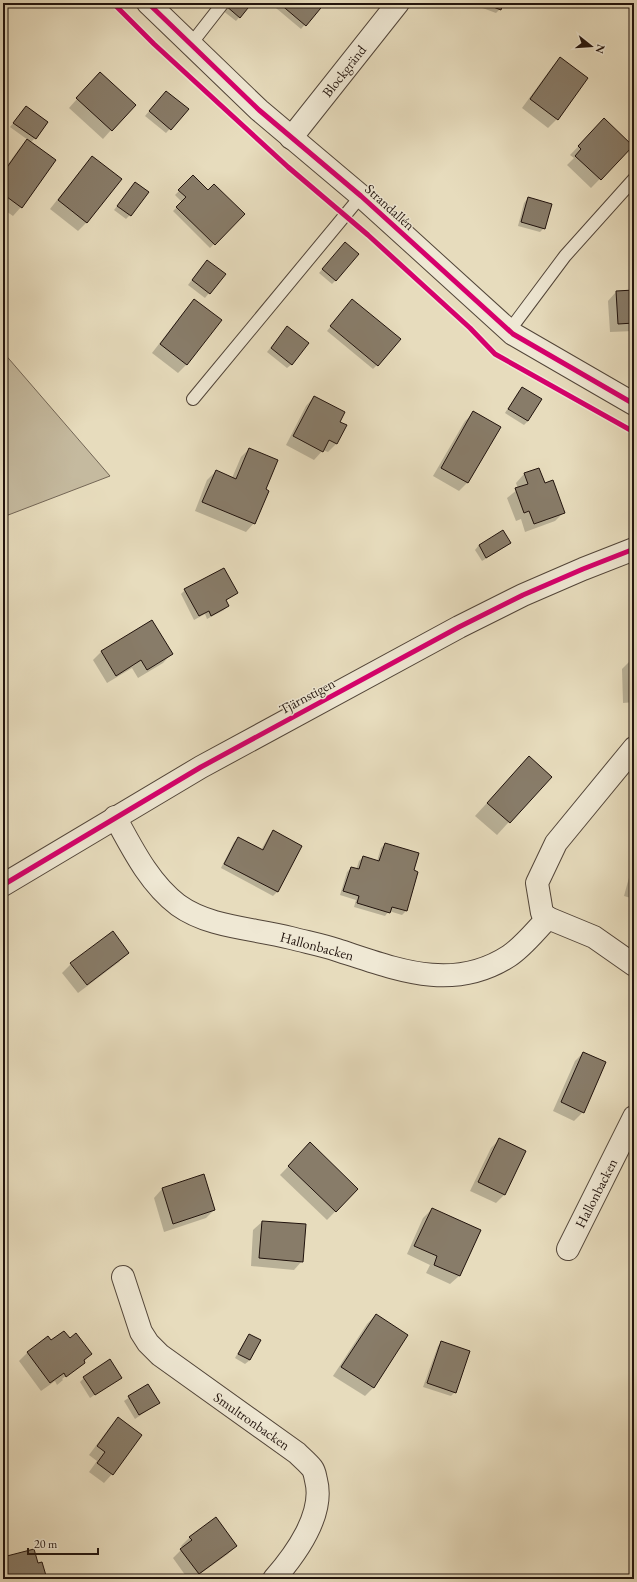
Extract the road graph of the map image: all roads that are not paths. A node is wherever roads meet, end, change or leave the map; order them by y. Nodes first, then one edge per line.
1 (148, 3) edge
2 (222, 3) edge
3 (398, 3) edge
4 (191, 44) junction
5 (291, 138) junction
6 (634, 179) edge
7 (361, 196) junction
8 (509, 331) junction
9 (193, 399) dead end
10 (634, 404) edge
11 (634, 549) edge
12 (634, 748) edge
13 (115, 817) junction
14 (3, 885) edge
15 (548, 918) junction
16 (634, 965) edge
17 (634, 1117) edge
18 (568, 1249) dead end
19 (124, 1277) dead end
20 (274, 1579) edge

1 - 4 street, Strandallén
2 - 4 lane
3 - 5 street, Blockgränd
4 - 5 street, Strandallén
5 - 7 street, Strandallén
6 - 8 lane
7 - 8 street, Strandallén
7 - 9 lane
8 - 10 street, Strandallén
11 - 13 street, Tjärnstigen
12 - 15 street
13 - 14 street, Tjärnstigen
13 - 15 street, Hallonbacken
15 - 16 street
17 - 18 street, Hallonbacken
19 - 20 street, Smultronbacken

